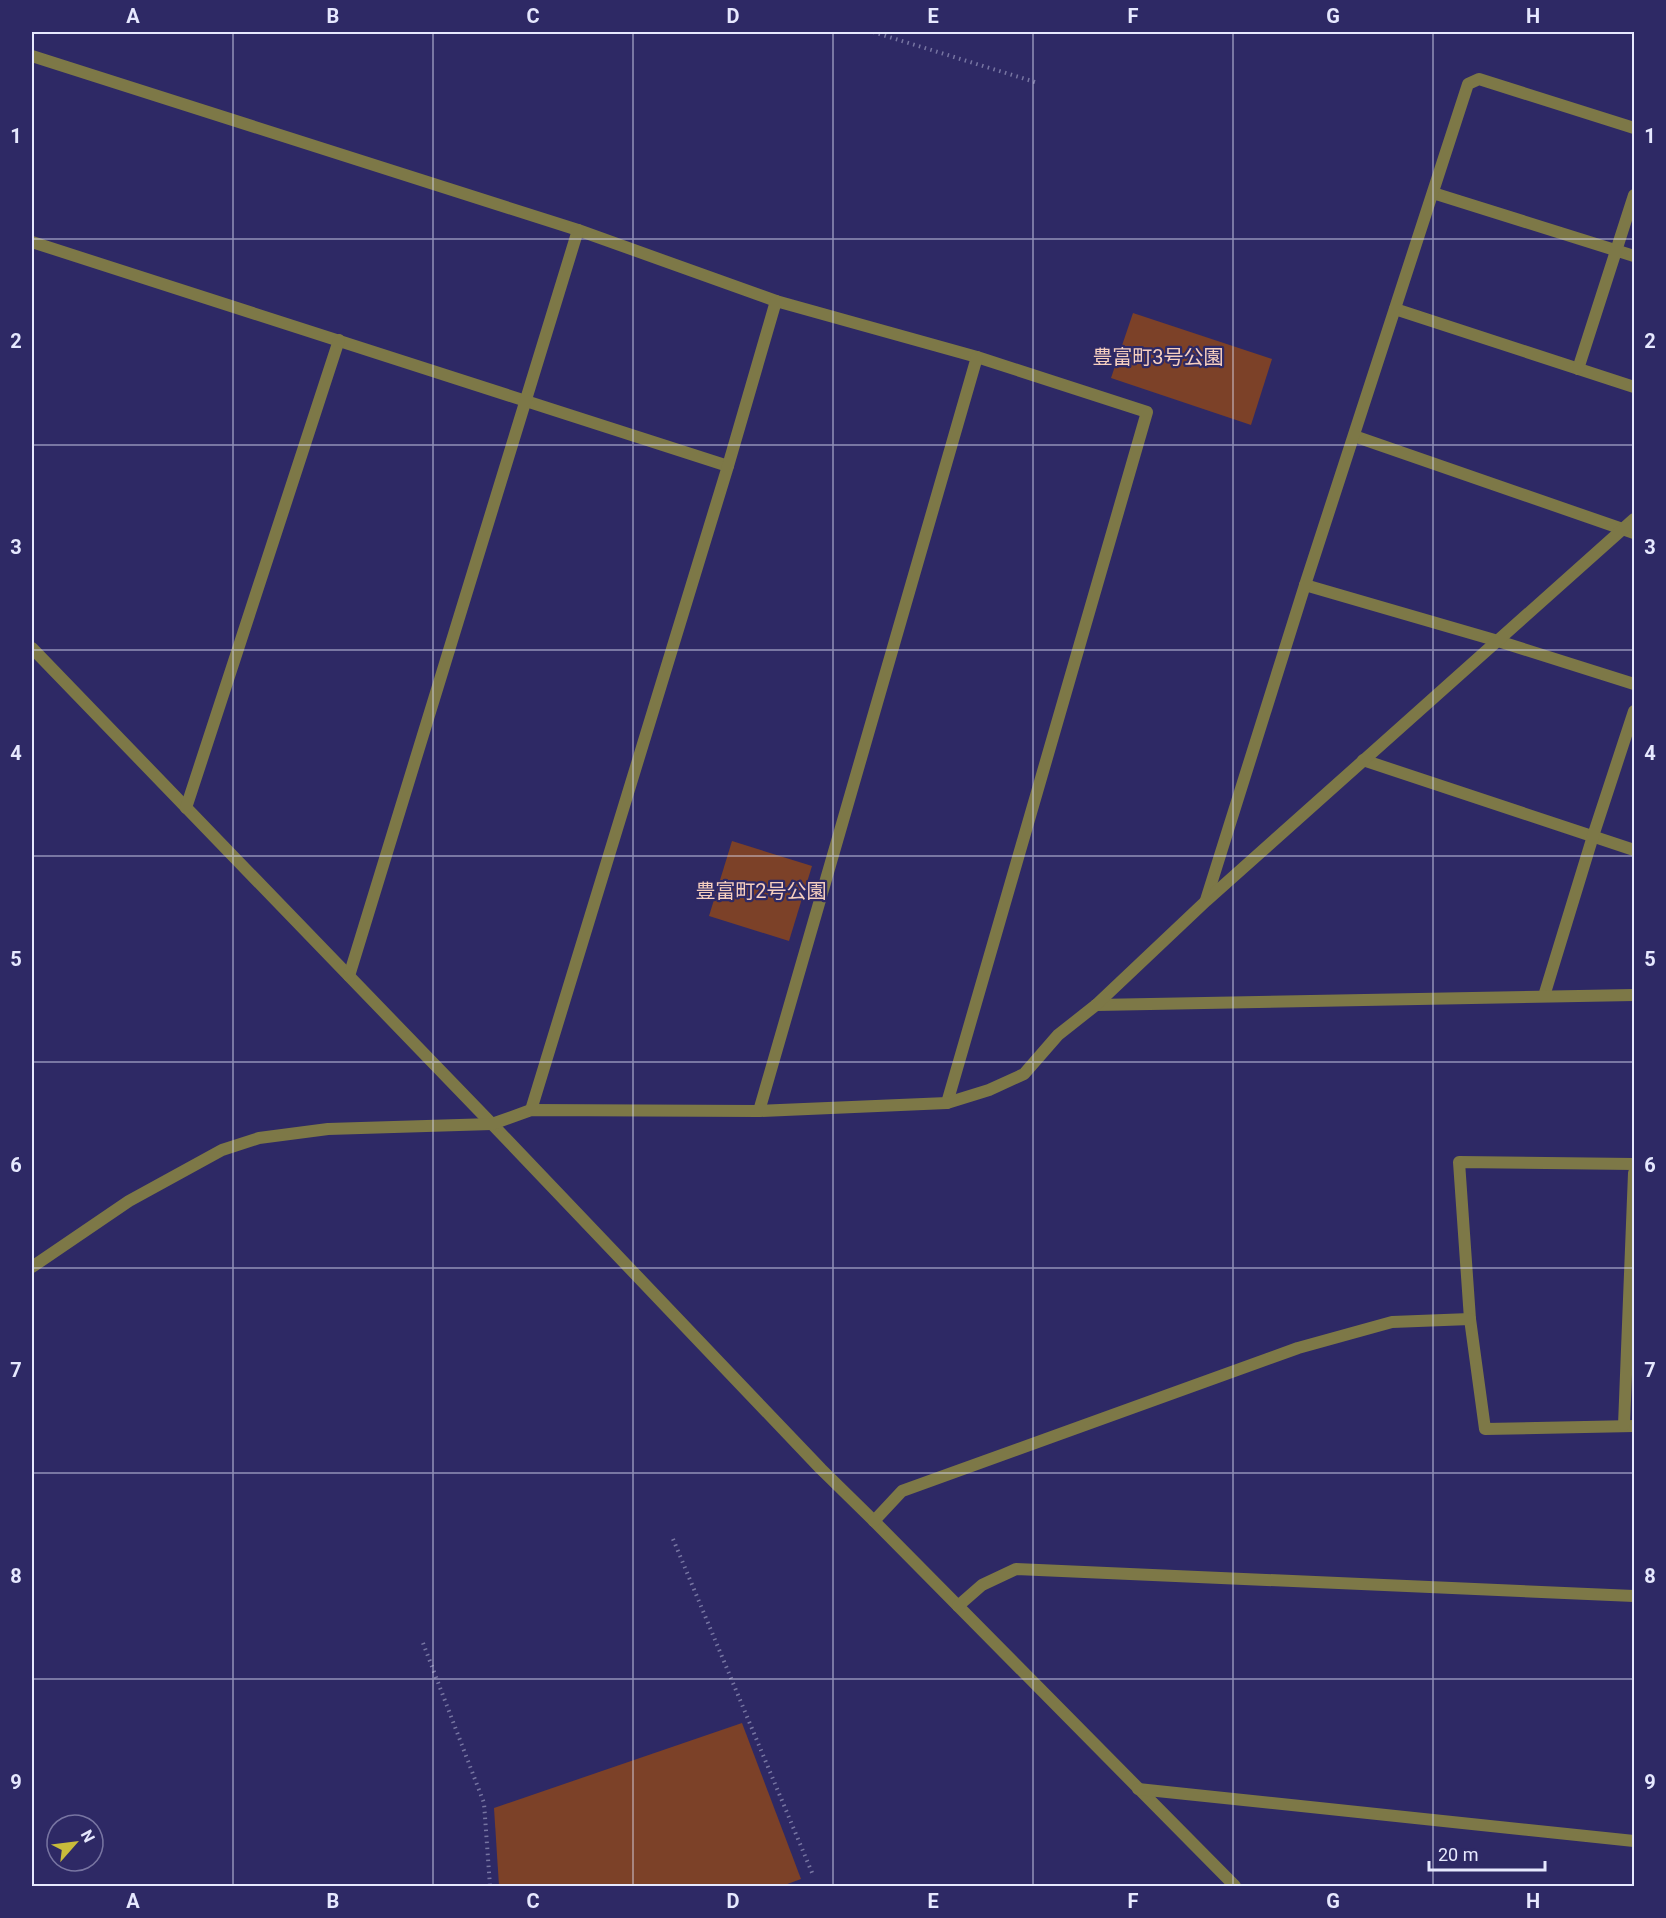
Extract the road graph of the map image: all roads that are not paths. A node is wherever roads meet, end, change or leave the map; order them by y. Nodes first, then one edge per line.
1 (32, 56) edge
2 (1635, 128) edge
3 (1433, 193) junction
4 (1635, 195) edge
5 (578, 230) junction
6 (32, 242) edge
7 (1616, 251) junction
8 (1635, 256) edge
9 (776, 301) junction
10 (1395, 309) junction
11 (339, 340) junction
12 (977, 357) junction
13 (1578, 369) junction
14 (1635, 387) edge
15 (526, 400) junction
16 (1354, 436) junction
17 (728, 466) junction
18 (1635, 519) edge
19 (1629, 531) edge
20 (1305, 585) junction
21 (1497, 641) junction
22 (32, 648) edge
23 (1635, 684) edge
24 (1635, 711) edge
25 (1364, 760) junction
26 (186, 808) junction
27 (1593, 836) junction
28 (1635, 850) edge
29 (1206, 901) junction
30 (349, 976) junction
31 (1544, 996) junction
32 (1635, 996) edge
33 (1096, 1005) junction
34 (947, 1103) junction
35 (531, 1110) junction
36 (759, 1111) junction
37 (492, 1124) junction
38 (1635, 1164) edge
39 (1635, 1173) edge
40 (32, 1267) edge
41 (1470, 1320) junction
42 (1629, 1425) edge
43 (874, 1521) junction
44 (1635, 1596) edge
45 (958, 1606) junction
46 (1138, 1789) junction
47 (1635, 1841) edge
48 (1235, 1887) edge

1 - 5 street
2 - 3 street
3 - 7 street
3 - 10 street
4 - 7 street
5 - 9 street
5 - 15 street
6 - 11 street
7 - 8 street
7 - 13 street
9 - 12 street
9 - 17 street
10 - 13 street
10 - 16 street
11 - 15 street
11 - 26 street
12 - 34 street
12 - 36 street
13 - 14 street
15 - 17 street
15 - 30 street
16 - 19 street
16 - 20 street
17 - 35 street
18 - 19 street
19 - 21 street
20 - 21 street
20 - 29 street
21 - 23 street
21 - 25 street
22 - 26 street
24 - 27 street
25 - 27 street
25 - 29 street
26 - 30 street
27 - 28 street
27 - 31 street
29 - 33 street
30 - 37 street
31 - 32 street
31 - 33 street
33 - 34 street
34 - 36 street
35 - 36 street
35 - 37 street
37 - 40 street
37 - 43 street
38 - 41 street
39 - 42 street
41 - 42 street
41 - 43 street
43 - 45 street
44 - 45 street
45 - 46 street
46 - 47 street
46 - 48 street

